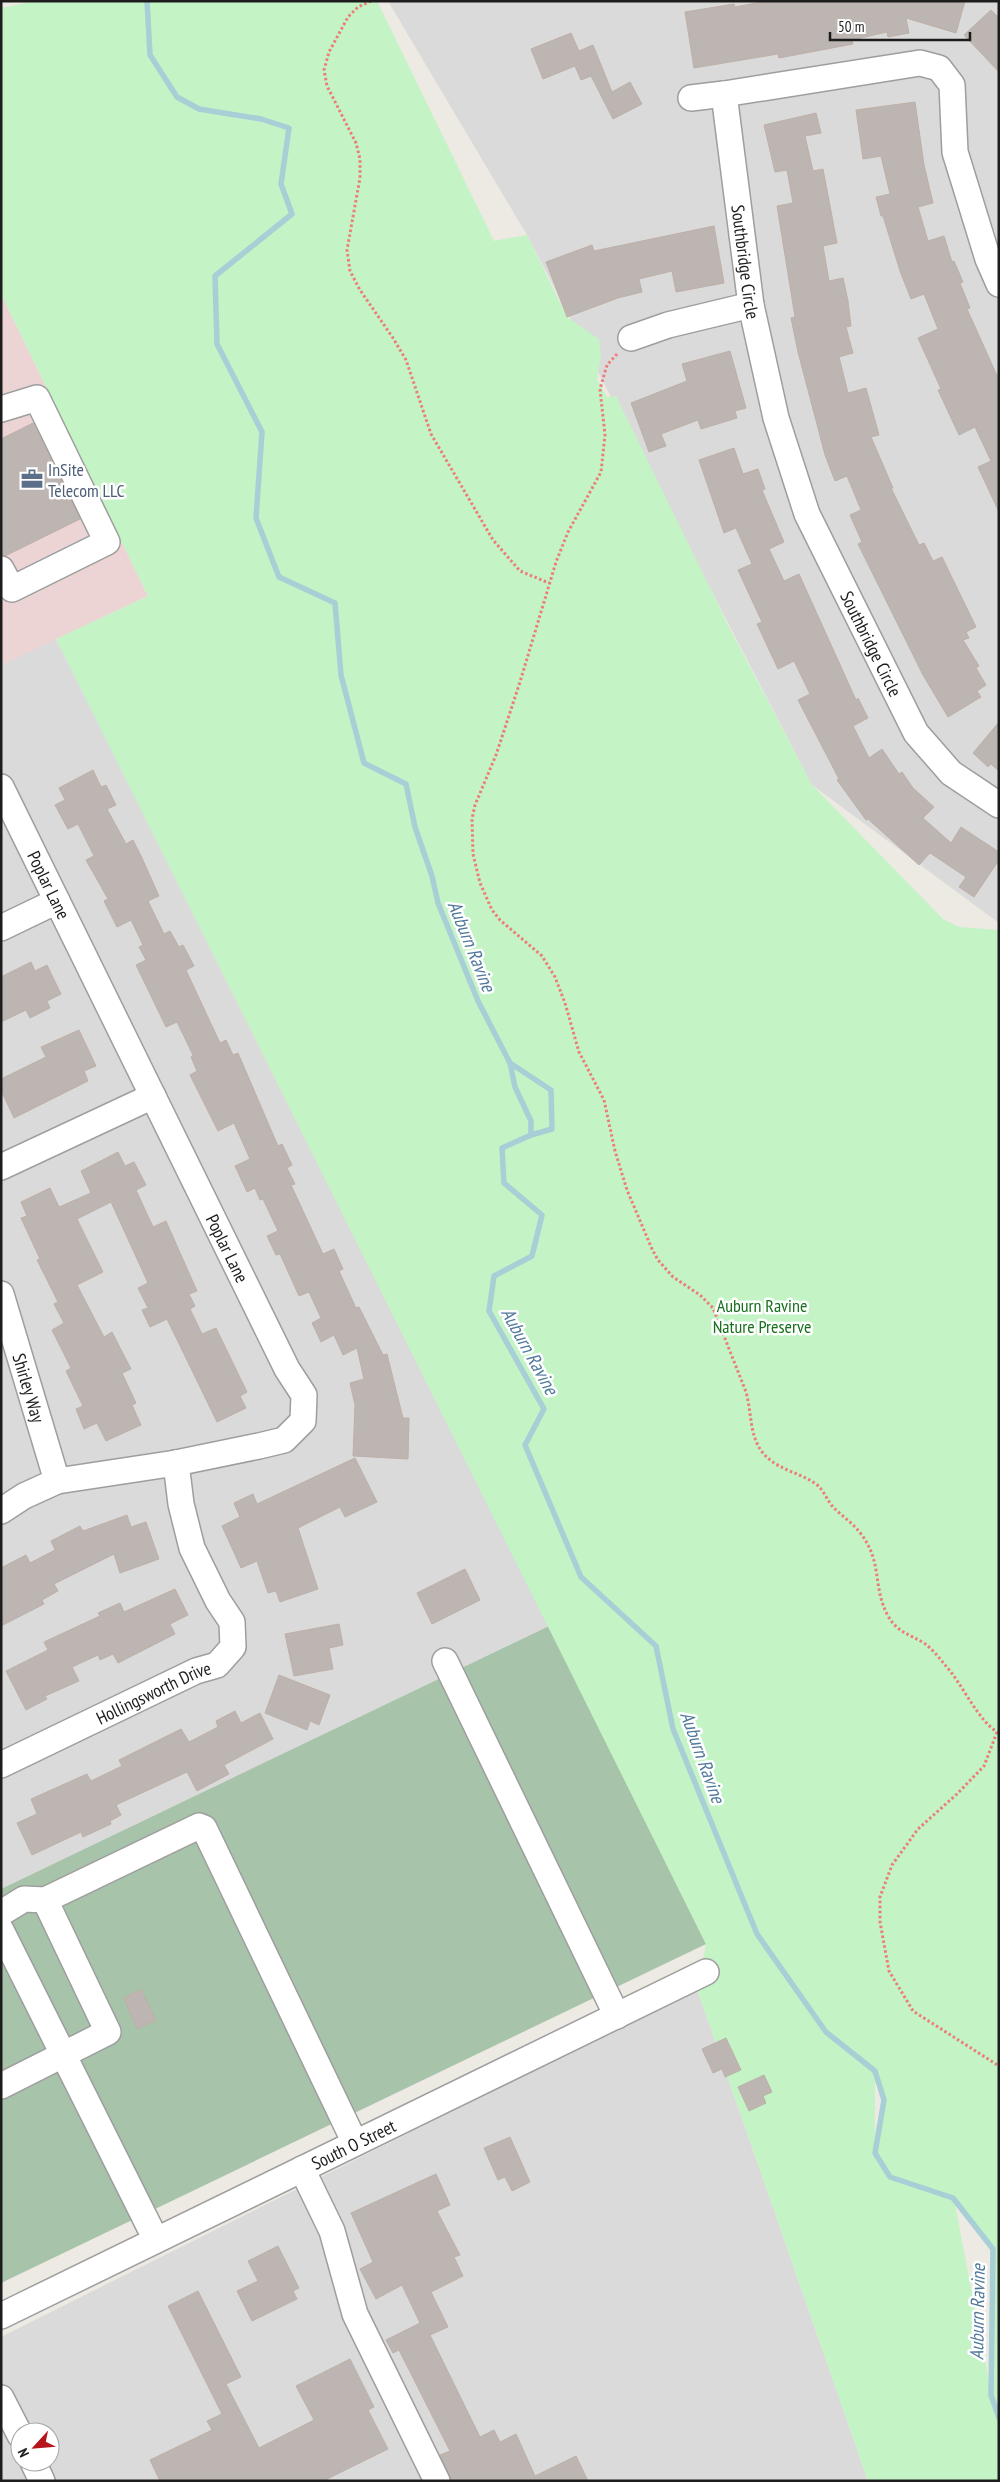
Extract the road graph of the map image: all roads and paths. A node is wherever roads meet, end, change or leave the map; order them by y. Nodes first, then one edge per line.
1 (371, 1) edge
2 (724, 94) junction
3 (691, 98) dead end
4 (999, 284) edge
5 (751, 305) junction
6 (631, 338) joint
7 (1, 409) edge
8 (1, 569) edge
9 (549, 583) junction
10 (1, 787) edge
11 (999, 805) edge
12 (57, 901) junction
13 (1, 928) edge
14 (153, 1096) junction
15 (1, 1167) edge
16 (1, 1294) edge
17 (176, 1463) junction
18 (57, 1481) junction
19 (1, 1511) edge
20 (445, 1661) dead end
21 (998, 1732) edge
22 (1, 1765) edge
23 (45, 1900) junction
24 (1, 1913) edge
25 (1, 1930) edge
26 (706, 1972) dead end
27 (617, 2016) junction
28 (63, 2056) junction
29 (999, 2066) edge
30 (1, 2086) edge
31 (355, 2143) junction
32 (302, 2169) junction
33 (156, 2240) junction
34 (1, 2316) edge
35 (1, 2398) edge
36 (13, 2422) edge
37 (437, 2481) edge

1 - 9 path
2 - 3 street
2 - 4 street
2 - 5 street, Southbridge Circle
5 - 6 street
5 - 11 street, Southbridge Circle
6 - 9 path
7 - 8 street
9 - 21 path
10 - 12 street, Poplar Lane
12 - 13 street
12 - 14 street, Poplar Lane
14 - 15 street
14 - 17 street, Poplar Lane
16 - 18 street, Shirley Way
17 - 18 street, Poplar Lane
17 - 22 street, Hollingsworth Drive
18 - 19 street, Poplar Lane
20 - 27 street
21 - 29 path
23 - 24 street
23 - 28 street
23 - 31 street
25 - 28 street
26 - 27 street, South O Street
27 - 31 street, South O Street
28 - 30 street
28 - 33 street
31 - 32 street, South O Street
32 - 33 street, South O Street
32 - 37 street
33 - 34 street, South O Street
35 - 36 street

